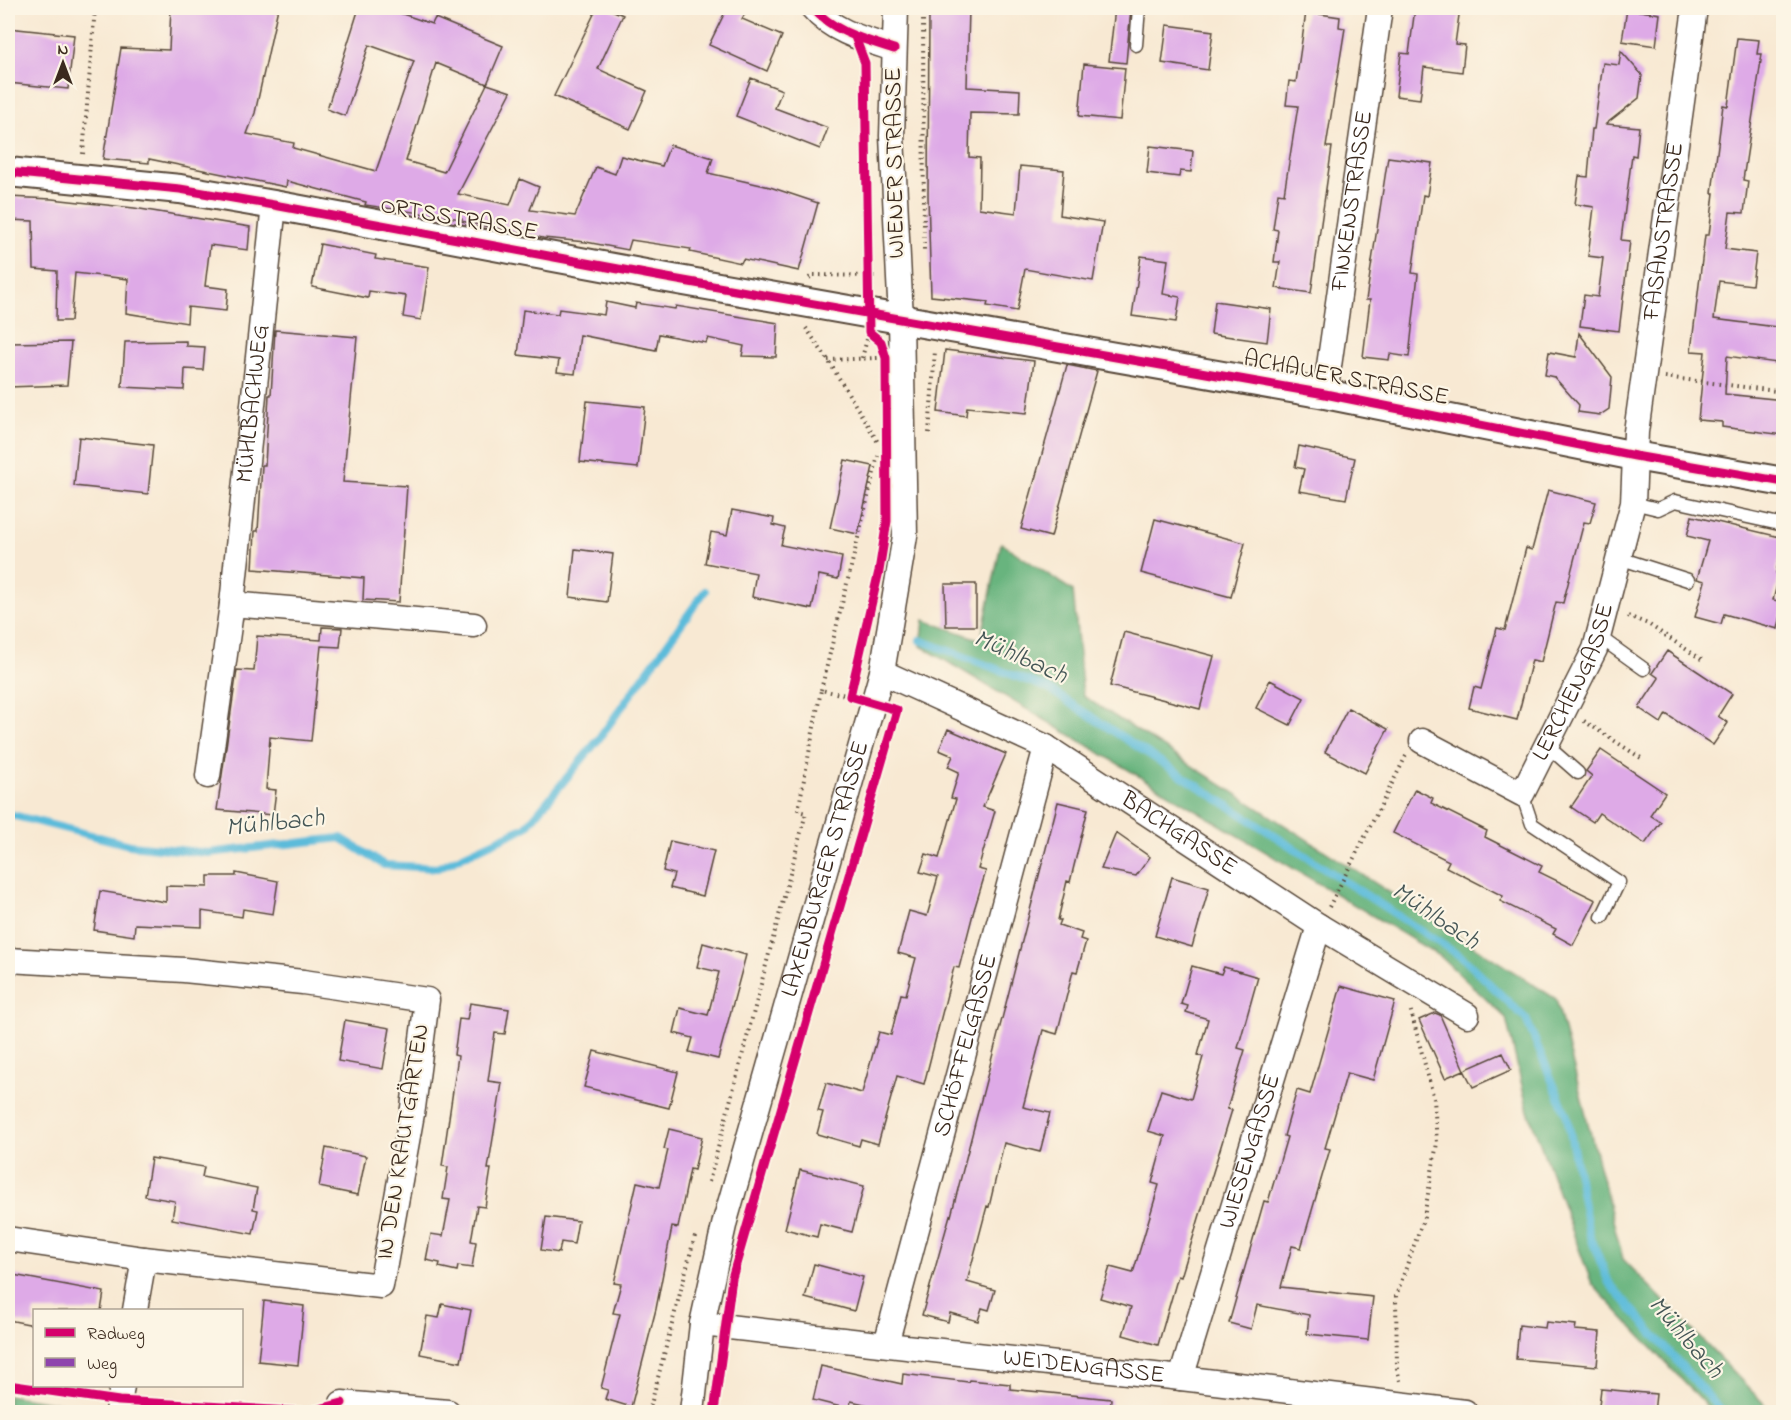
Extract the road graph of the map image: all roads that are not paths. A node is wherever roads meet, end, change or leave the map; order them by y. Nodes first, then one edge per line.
1 (813, 8) edge
2 (896, 8) edge
3 (1139, 8) edge
4 (1380, 8) edge
5 (1695, 8) edge
6 (1136, 45) dead end
7 (894, 49) junction
8 (8, 172) edge
9 (274, 205) junction
10 (901, 319) junction
11 (1325, 394) junction
12 (1635, 456) junction
13 (1784, 482) edge
14 (1634, 503) junction
15 (1784, 525) edge
16 (1619, 558) junction
17 (1688, 580) dead end
18 (232, 604) junction
19 (474, 625) dead end
20 (1598, 636) junction
21 (1644, 669) dead end
22 (882, 672) junction
23 (1422, 741) road end
24 (1546, 745) junction
25 (1046, 747) junction
26 (1578, 773) dead end
27 (208, 776) dead end
28 (1522, 794) junction
29 (1602, 917) dead end
30 (1319, 926) junction
31 (8, 960) edge
32 (1467, 1014) dead end
33 (8, 1239) edge
34 (144, 1259) junction
35 (135, 1309) edge
36 (702, 1324) junction
37 (886, 1344) junction
38 (1181, 1377) junction
39 (342, 1403) dead end
40 (448, 1413) edge
41 (692, 1413) edge
42 (1465, 1413) edge

1 - 7 street
2 - 7 street, WIENER STRASSE
3 - 6 lane
4 - 11 street, FINKENSTRASSE
5 - 12 street, FASANSTRASSE
7 - 10 street, WIENER STRASSE
8 - 9 street, ORTSSTRASSE
9 - 10 street, ORTSSTRASSE
9 - 18 street, MÜHLBACHWEG
10 - 11 street, ACHAUER STRASSE
10 - 22 street, LAXENBURGER STRASSE
11 - 12 street, ACHAUER STRASSE
12 - 13 street, ACHAUER STRASSE
12 - 14 street, LERCHENGASSE
14 - 15 lane
14 - 16 street, LERCHENGASSE
16 - 17 lane
16 - 20 street, LERCHENGASSE
18 - 19 street
18 - 27 street, MÜHLBACHWEG
20 - 21 lane
20 - 24 street, LERCHENGASSE
22 - 25 street, BACHGASSE
22 - 36 street, LAXENBURGER STRASSE
23 - 28 street
24 - 26 lane
24 - 28 street, LERCHENGASSE
25 - 30 street, BACHGASSE
25 - 37 street, SCHÖFFELGASSE
28 - 29 lane
30 - 32 street, BACHGASSE
30 - 38 street, WIESENGASSE
31 - 34 street, IN DEN KRAUTGÄRTEN
33 - 34 street, IN DEN KRAUTGÄRTEN
34 - 35 street
36 - 37 street, WEIDENGASSE
36 - 41 street, LAXENBURGER STRASSE
37 - 38 street, WEIDENGASSE
38 - 42 street, WEIDENGASSE
39 - 40 street

